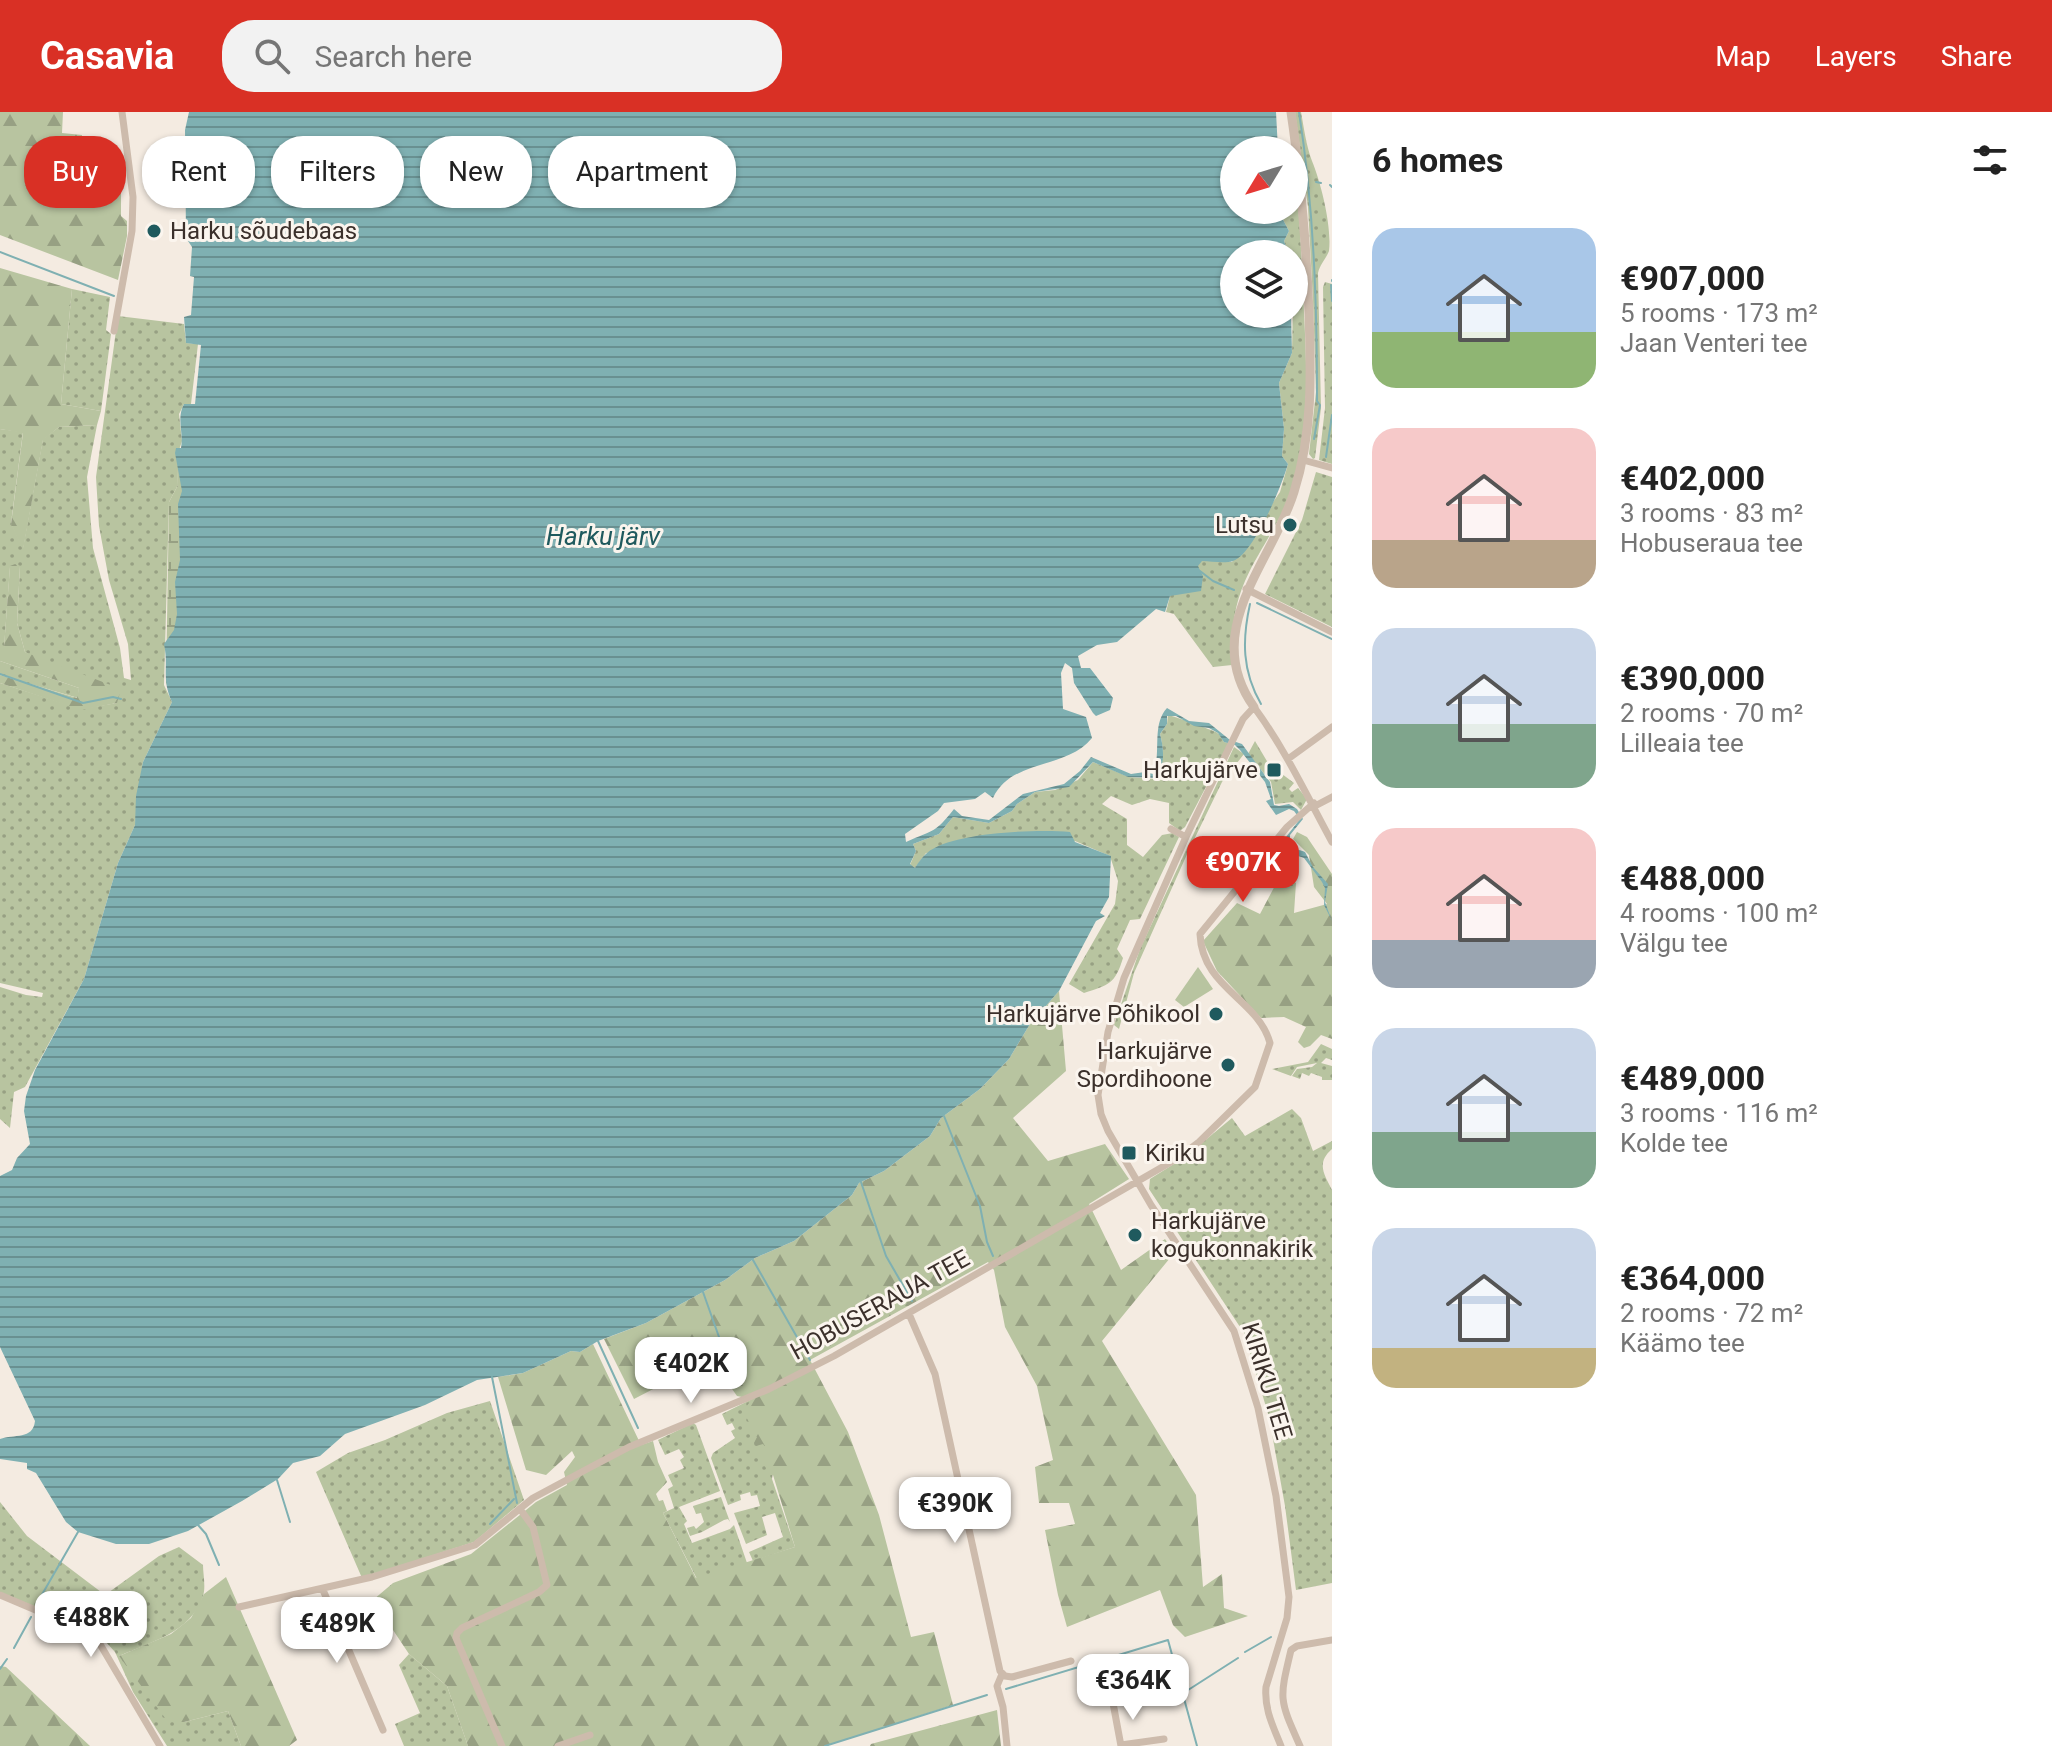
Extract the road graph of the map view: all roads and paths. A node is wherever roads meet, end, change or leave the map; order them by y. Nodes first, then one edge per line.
1 (122, 112) edge
2 (1291, 112) edge
3 (114, 331) dead end
4 (1303, 460) junction
5 (1332, 468) edge
6 (1246, 589) junction
7 (1332, 632) edge
8 (1254, 707) junction
9 (1332, 727) edge
10 (1288, 759) junction
11 (1332, 797) edge
12 (1314, 805) junction
13 (1171, 829) dead end
14 (1186, 837) junction
15 (1332, 842) edge
16 (1137, 1182) junction
17 (909, 1314) junction
18 (520, 1509) junction
19 (323, 1590) junction
20 (0, 1595) edge
21 (239, 1607) dead end
22 (1332, 1640) edge
23 (1071, 1661) dead end
24 (1002, 1674) junction
25 (1113, 1703) dead end
26 (383, 1730) dead end
27 (590, 1735) dead end
28 (1164, 1739) dead end
29 (160, 1746) edge
30 (502, 1746) edge
31 (558, 1746) edge
32 (1007, 1746) edge
33 (1121, 1746) edge
34 (1281, 1746) edge
35 (1300, 1746) edge

1 - 3 street
2 - 4 street
4 - 5 street
4 - 6 street
6 - 7 street
6 - 8 street
8 - 10 street
8 - 14 street, KIRIKU TEE
9 - 10 street
10 - 12 street
11 - 12 street
12 - 15 street
12 - 16 street, HOBUSERAUA TEE
13 - 14 street
14 - 16 street, KIRIKU TEE
16 - 17 street, HOBUSERAUA TEE
16 - 34 street, KIRIKU TEE
17 - 18 street, HOBUSERAUA TEE
17 - 24 street
18 - 19 street, HOBUSERAUA TEE
18 - 30 street
19 - 21 street, HOBUSERAUA TEE
19 - 26 street
20 - 29 street
22 - 35 street
23 - 24 street
24 - 32 street
25 - 33 street
27 - 31 street
28 - 33 street

